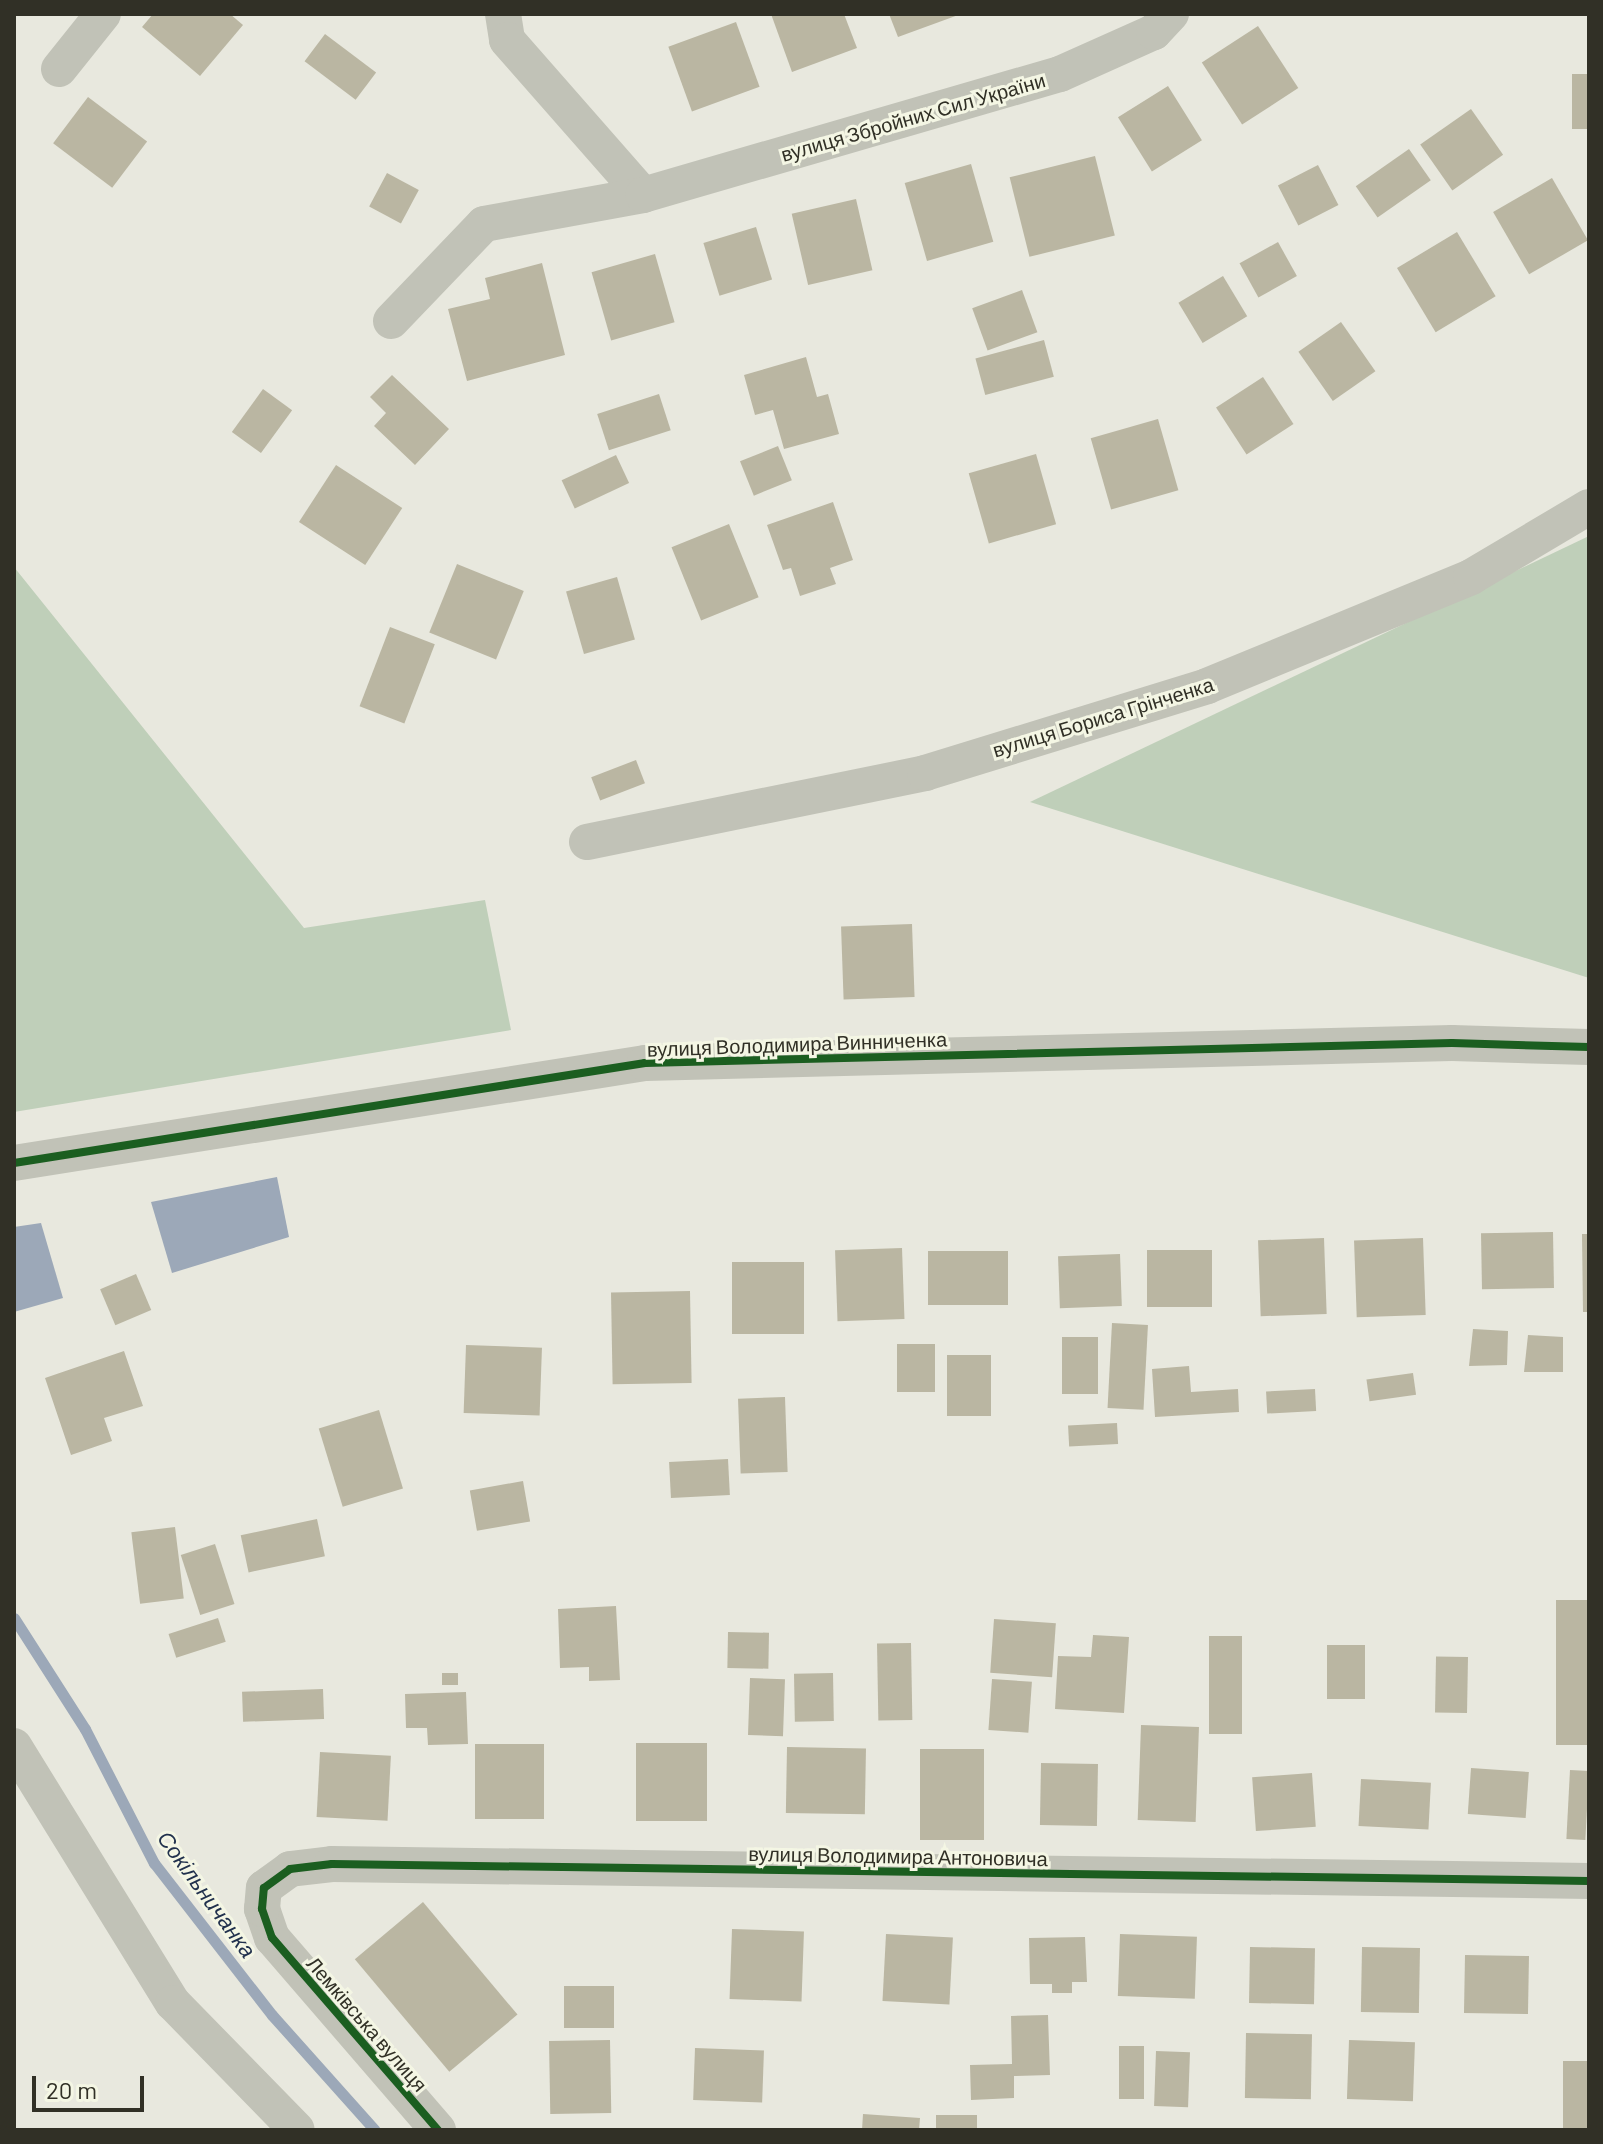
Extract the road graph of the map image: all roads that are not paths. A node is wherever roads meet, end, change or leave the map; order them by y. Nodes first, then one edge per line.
1 (103, 14) edge
2 (503, 14) edge
3 (1171, 14) edge
4 (59, 69) dead end
5 (643, 195) junction
6 (391, 321) dead end
7 (1589, 507) edge
8 (587, 842) dead end
9 (1589, 1047) edge
10 (14, 1163) edge
11 (14, 1746) edge
12 (1589, 1881) edge
13 (272, 1938) joint
14 (297, 2130) edge
15 (438, 2130) edge

1 - 4 street
2 - 5 street
3 - 5 street, вулиця Збройних Сил України
5 - 6 street, вулиця Збройних Сил України
7 - 8 street, вулиця Бориса Грінченка
9 - 10 street, вулиця Володимира Винниченка
11 - 14 street
12 - 13 street, вулиця Володимира Антоновича
13 - 15 street, Лемківська вулиця

